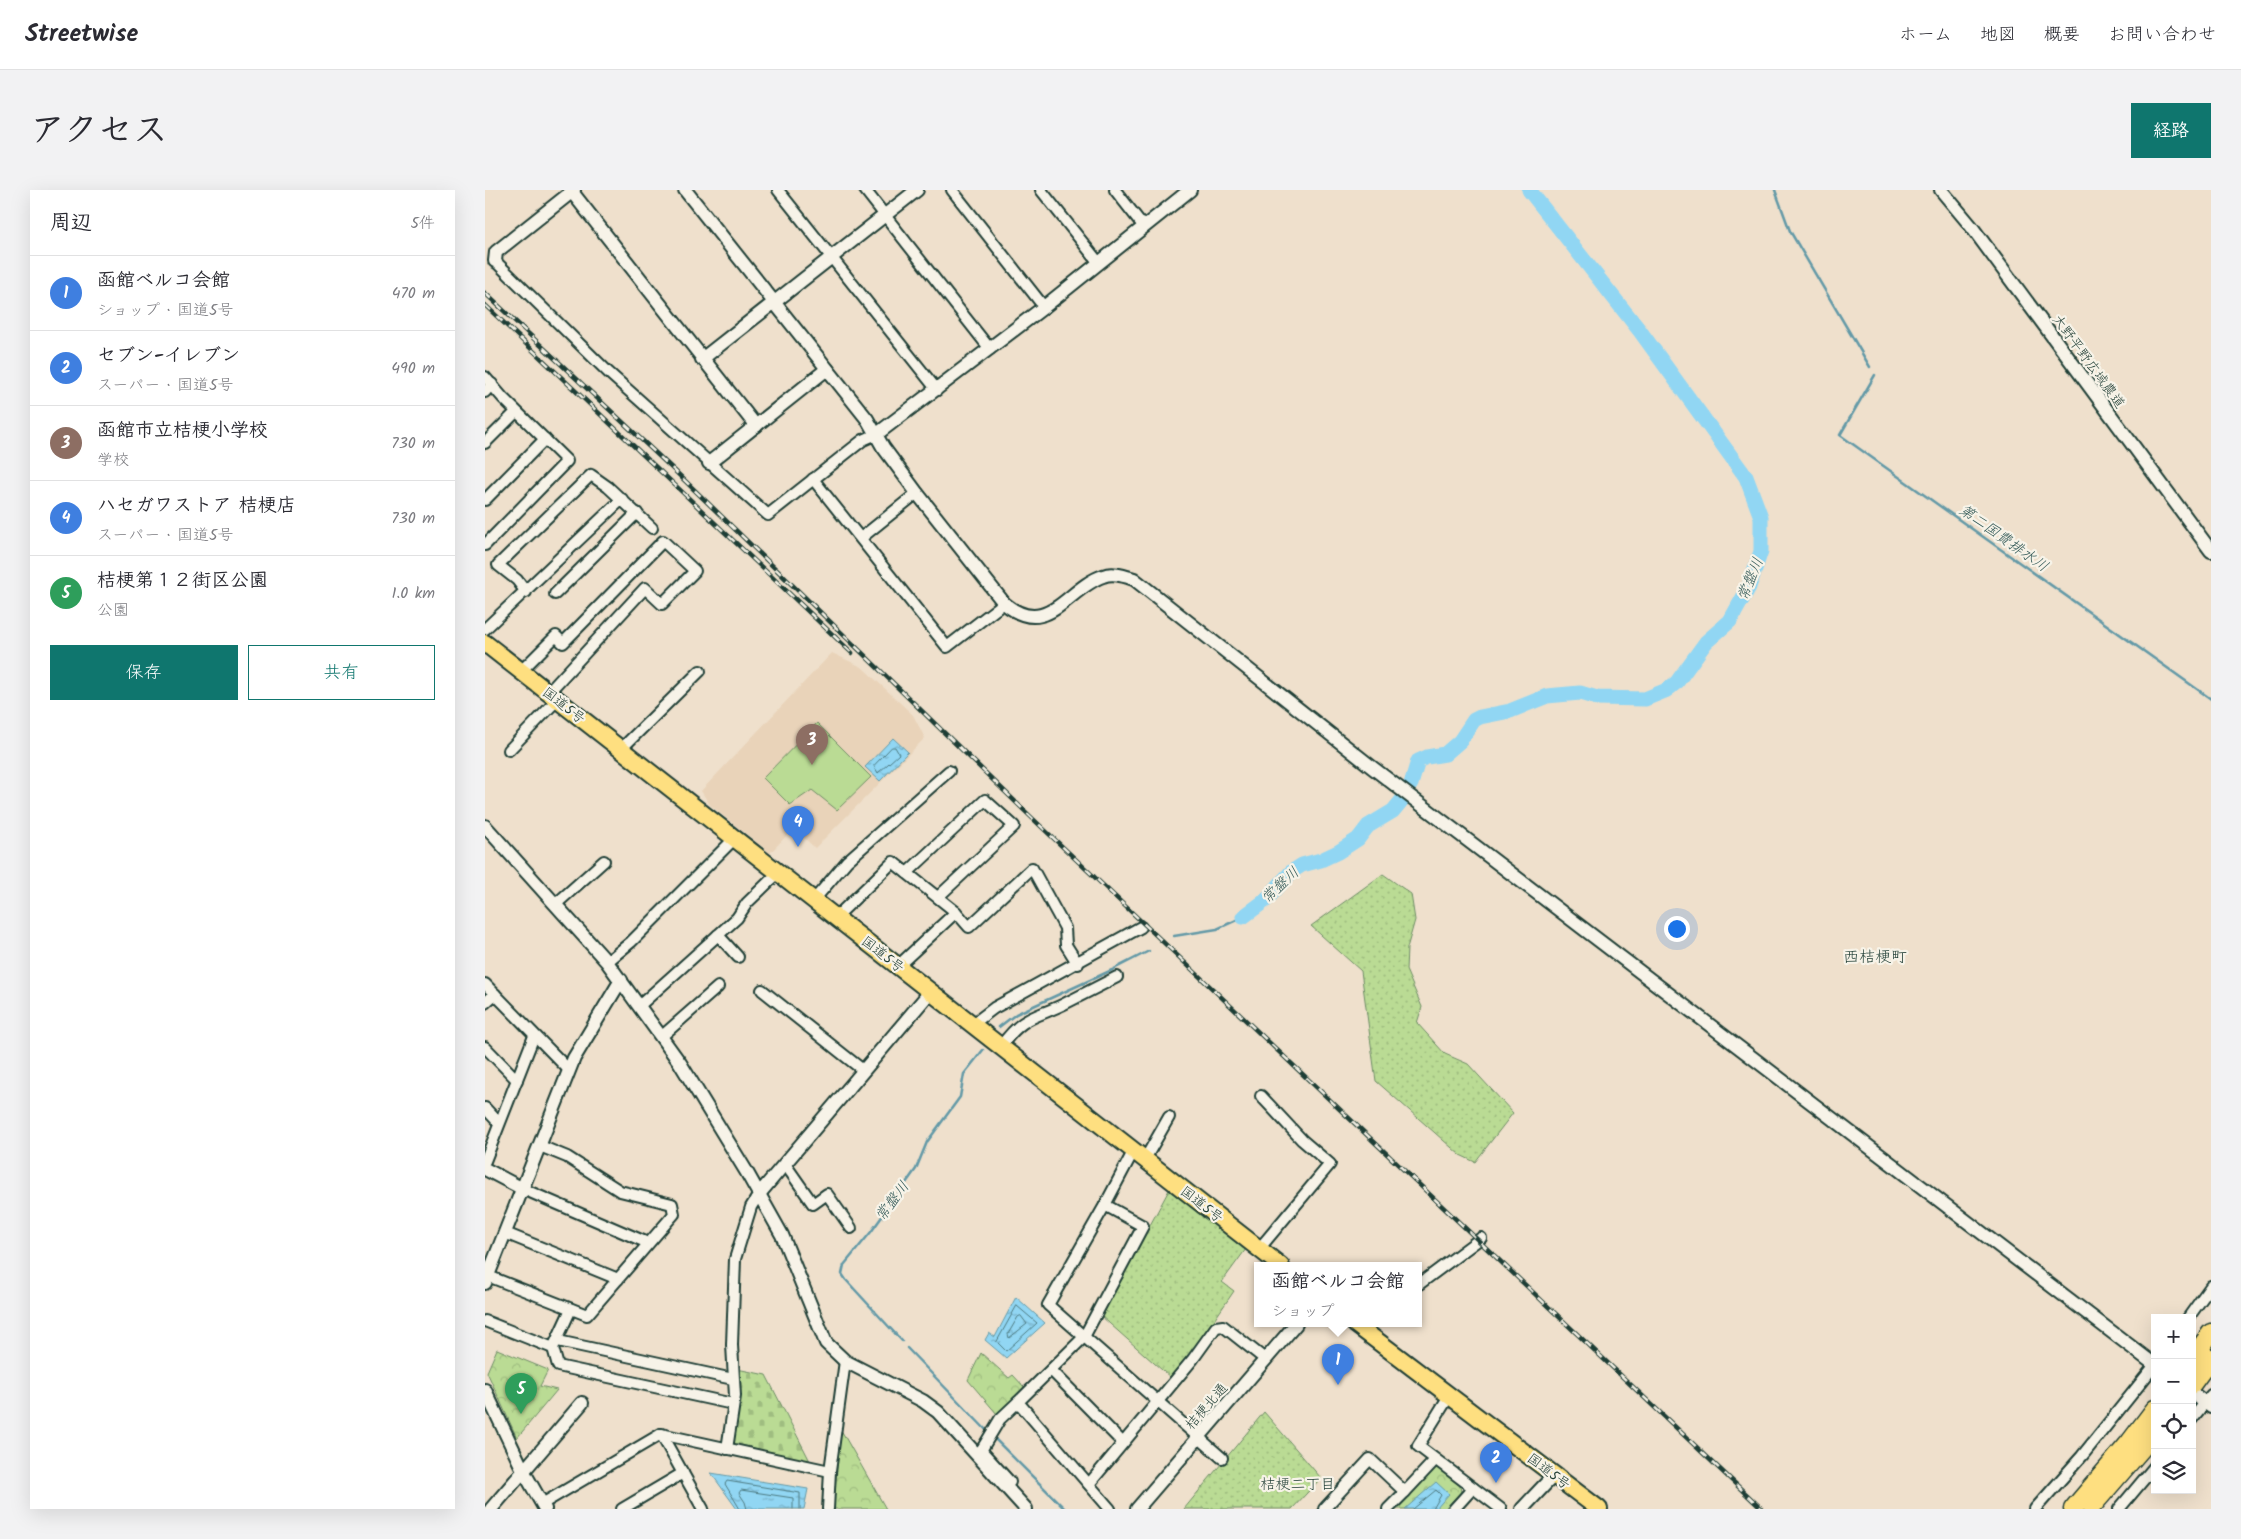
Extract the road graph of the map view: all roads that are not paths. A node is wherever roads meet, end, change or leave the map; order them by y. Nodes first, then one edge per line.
1 (685, 190) edge
2 (778, 190) edge
3 (865, 190) edge
4 (917, 190) edge
5 (952, 190) edge
6 (1041, 190) edge
7 (1115, 190) edge
8 (1190, 190) edge
9 (1941, 190) edge
10 (573, 191) edge
11 (885, 215) junction
12 (1144, 227) junction
13 (831, 258) junction
14 (495, 261) joint
15 (1099, 264) junction
16 (774, 303) junction
17 (1044, 307) junction
18 (990, 349) junction
19 (703, 359) junction
20 (827, 369) junction
21 (489, 380) edge
22 (937, 390) junction
23 (485, 392) edge
24 (516, 412) junction
25 (756, 426) junction
26 (877, 434) junction
27 (545, 439) junction
28 (485, 443) edge
29 (709, 463) junction
30 (813, 479) junction
31 (917, 493) junction
32 (622, 499) junction
33 (485, 500) edge
34 (637, 513) junction
35 (652, 528) dead end
36 (861, 538) junction
37 (2209, 544) edge
38 (485, 545) edge
39 (526, 592) junction
40 (555, 594) dead end
41 (1004, 603) junction
42 (485, 629) edge
43 (485, 643) edge
44 (521, 671) junction
45 (699, 671) dead end
46 (552, 697) junction
47 (621, 749) junction
48 (509, 750) dead end
49 (949, 771) dead end
50 (485, 826) edge
51 (735, 838) junction
52 (604, 860) dead end
53 (779, 872) junction
54 (907, 874) junction
55 (938, 897) junction
56 (814, 900) junction
57 (555, 904) junction
58 (956, 912) junction
59 (836, 917) junction
60 (1141, 927) dead end
61 (718, 935) junction
62 (738, 957) dead end
63 (607, 962) junction
64 (1078, 964) junction
65 (899, 965) junction
66 (1117, 978) dead end
67 (621, 980) junction
68 (485, 984) edge
69 (718, 987) dead end
70 (761, 990) dead end
71 (931, 991) junction
72 (495, 994) junction
73 (485, 1003) edge
74 (639, 1006) junction
75 (973, 1024) junction
76 (535, 1036) junction
77 (661, 1037) junction
78 (1001, 1046) junction
79 (485, 1047) edge
80 (569, 1070) junction
81 (864, 1071) junction
82 (517, 1080) junction
83 (1261, 1096) dead end
84 (485, 1108) edge
85 (1169, 1116) dead end
86 (499, 1123) junction
87 (540, 1146) junction
88 (1139, 1154) junction
89 (485, 1161) edge
90 (785, 1164) junction
91 (485, 1168) edge
92 (523, 1189) junction
93 (759, 1194) junction
94 (1105, 1205) junction
95 (851, 1228) dead end
96 (505, 1233) junction
97 (1481, 1238) dead end
98 (648, 1243) junction
99 (1259, 1249) junction
100 (1276, 1262) edge
101 (487, 1279) edge
102 (618, 1279) junction
103 (1422, 1281) edge
104 (2211, 1286) edge
105 (571, 1309) junction
106 (2192, 1314) edge
107 (485, 1321) edge
108 (1294, 1327) edge
109 (1363, 1327) edge
110 (2211, 1333) edge
111 (1084, 1337) junction
112 (556, 1345) junction
113 (2196, 1354) edge
114 (2211, 1358) edge
115 (1266, 1360) junction
116 (845, 1361) junction
117 (2151, 1362) edge
118 (1051, 1370) junction
119 (2151, 1370) edge
120 (733, 1378) junction
121 (2196, 1379) edge
122 (485, 1390) edge
123 (2196, 1395) edge
124 (1449, 1396) junction
125 (2209, 1401) edge
126 (1018, 1402) junction
127 (1158, 1402) junction
128 (582, 1403) dead end
129 (733, 1404) junction
130 (2151, 1414) edge
131 (2196, 1415) edge
132 (661, 1434) junction
133 (1198, 1437) junction
134 (2151, 1438) edge
135 (1123, 1443) junction
136 (727, 1449) junction
137 (980, 1452) junction
138 (1222, 1458) dead end
139 (1435, 1460) junction
140 (830, 1471) junction
141 (2151, 1471) edge
142 (523, 1472) junction
143 (683, 1473) junction
144 (1554, 1475) junction
145 (1089, 1484) junction
146 (1473, 1488) junction
147 (1405, 1492) junction
148 (544, 1506) edge
149 (491, 1509) edge
150 (622, 1509) edge
151 (703, 1509) edge
152 (828, 1509) edge
153 (1026, 1509) edge
154 (1033, 1509) edge
155 (1110, 1509) edge
156 (1137, 1509) edge
157 (1324, 1509) edge
158 (1388, 1509) edge
159 (1453, 1509) edge
160 (1501, 1509) edge
161 (1522, 1509) edge
162 (1599, 1509) edge
163 (2035, 1509) edge
164 (2073, 1509) edge
165 (2089, 1509) edge
166 (2119, 1509) edge

1 - 16 street
2 - 13 street
3 - 11 street
4 - 11 street
5 - 17 street
6 - 15 street
7 - 12 street
8 - 12 street
9 - 37 street, 大野平野広域農道
10 - 14 street
10 - 19 street
11 - 13 street
11 - 18 street
12 - 15 street
13 - 16 street
13 - 22 street
14 - 29 street
15 - 17 street
16 - 19 street
16 - 20 street
17 - 18 street
18 - 22 street
19 - 25 street
20 - 25 street
20 - 26 street
21 - 23 street
21 - 24 street
22 - 26 street
24 - 27 street
24 - 28 street
25 - 29 street
26 - 30 street
26 - 31 street
27 - 33 street
27 - 38 street
29 - 30 street
30 - 36 street
31 - 36 street
31 - 41 street
32 - 34 street
32 - 39 street
32 - 39 street
34 - 35 street
34 - 40 street
36 - 41 street
39 - 42 street
41 - 117 street
43 - 44 highway, 国道5号
44 - 46 highway, 国道5号
44 - 46 street
45 - 47 street
46 - 47 highway, 国道5号
46 - 48 street
47 - 51 highway, 国道5号
49 - 56 street
50 - 57 street
51 - 53 highway, 国道5号
51 - 63 street
52 - 57 street
53 - 56 highway, 国道5号
53 - 61 street
54 - 55 street
54 - 55 street
54 - 59 street
55 - 58 street
56 - 59 highway, 国道5号
57 - 63 street
58 - 64 street
58 - 65 street
59 - 65 highway, 国道5号
60 - 64 street
61 - 62 street
61 - 74 street
63 - 67 street
64 - 75 street
65 - 71 highway, 国道5号
66 - 78 street
67 - 74 street
67 - 80 street
68 - 72 street
69 - 77 street
70 - 81 street
71 - 75 highway, 国道5号
71 - 81 street
72 - 73 street
72 - 76 street
74 - 77 street
75 - 78 highway, 国道5号
76 - 80 street
76 - 82 street
77 - 93 street
78 - 88 highway, 国道5号
79 - 82 street
80 - 87 street
81 - 90 street
82 - 86 street
83 - 99 street
84 - 86 street
85 - 88 street
86 - 89 street
87 - 92 street
87 - 98 street
88 - 94 street
88 - 99 highway, 国道5号
90 - 93 street
90 - 95 street
91 - 92 street
92 - 96 street
92 - 98 street
93 - 116 street
93 - 120 street
94 - 111 street
94 - 111 street
96 - 101 street
96 - 102 street
97 - 103 street
98 - 102 street
99 - 100 highway, 国道5号
101 - 105 street
102 - 105 street
104 - 106 street
105 - 112 street
107 - 112 street
108 - 115 street, 桔梗北通
109 - 124 highway, 国道5号
110 - 113 highway
111 - 118 street
111 - 127 street
112 - 120 street
112 - 129 street
114 - 121 highway
115 - 127 street
115 - 133 street, 桔梗北通
116 - 137 street
116 - 140 street
118 - 126 street
118 - 135 street
119 - 163 street
120 - 129 street
122 - 142 street
123 - 125 street
124 - 139 street
124 - 144 highway, 国道5号
125 - 131 street
126 - 137 street
126 - 145 street
127 - 133 street
127 - 135 street
128 - 142 street
129 - 136 street
130 - 164 highway
132 - 136 street
132 - 143 street
132 - 148 street
133 - 138 street
133 - 156 street, 桔梗北通
134 - 165 highway
135 - 145 street
136 - 140 street
137 - 153 street
137 - 154 street
139 - 146 street
139 - 147 street
140 - 152 street
141 - 166 street
142 - 148 street
142 - 149 street
143 - 150 street
143 - 151 street
144 - 161 street
144 - 162 highway, 国道5号
145 - 155 street
146 - 159 street
146 - 160 street
147 - 157 street
147 - 158 street

